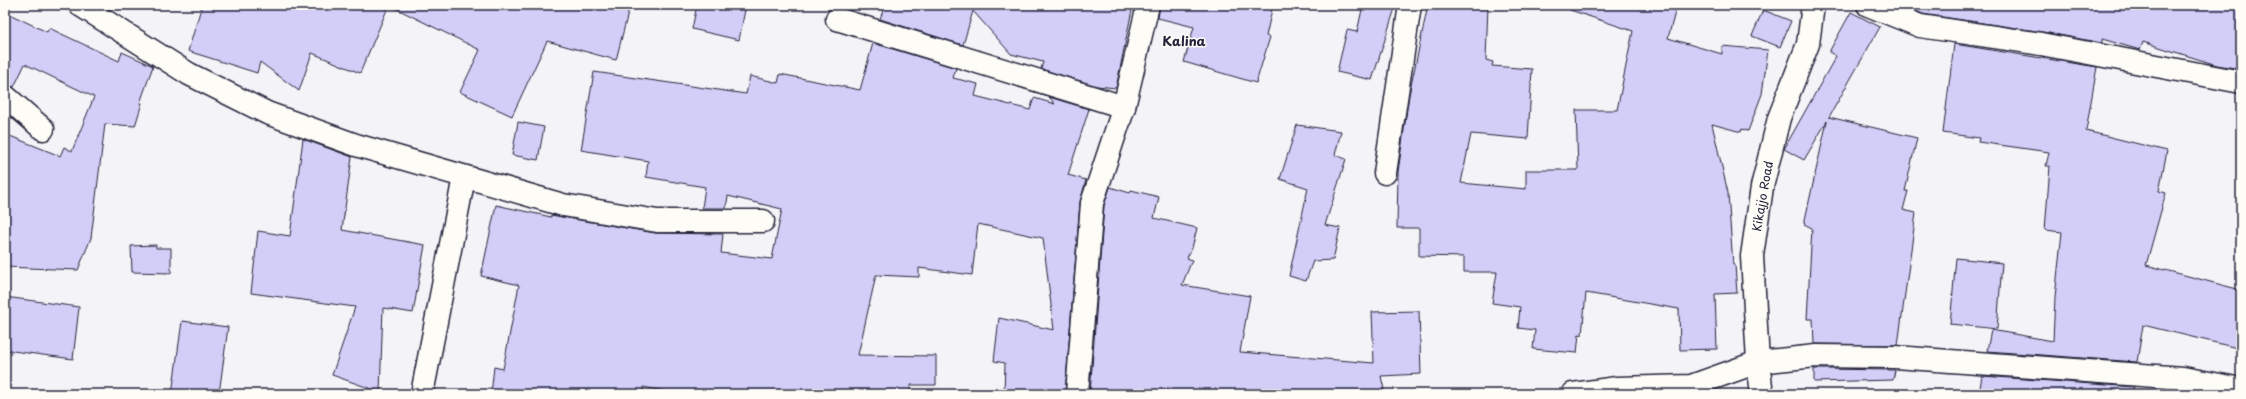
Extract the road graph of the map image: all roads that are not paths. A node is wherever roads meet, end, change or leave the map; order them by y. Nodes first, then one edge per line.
1 (80, 5) edge
2 (1148, 5) edge
3 (1410, 5) edge
4 (1813, 5) edge
5 (1868, 5) edge
6 (837, 19) dead end
7 (2241, 82) edge
8 (5, 96) edge
9 (1124, 107) junction
10 (43, 129) dead end
11 (1385, 173) dead end
12 (464, 177) junction
13 (763, 221) dead end
14 (1758, 362) junction
15 (2241, 389) edge
16 (422, 394) edge
17 (1077, 394) edge
18 (1573, 394) edge
19 (1762, 394) edge

1 - 12 street
2 - 9 street
3 - 11 street
4 - 14 street, Kikajjo Road
5 - 7 street
6 - 9 street
8 - 10 street
9 - 17 street
12 - 13 street
12 - 16 street
14 - 15 street
14 - 18 street
14 - 19 street, Kikajjo Road

